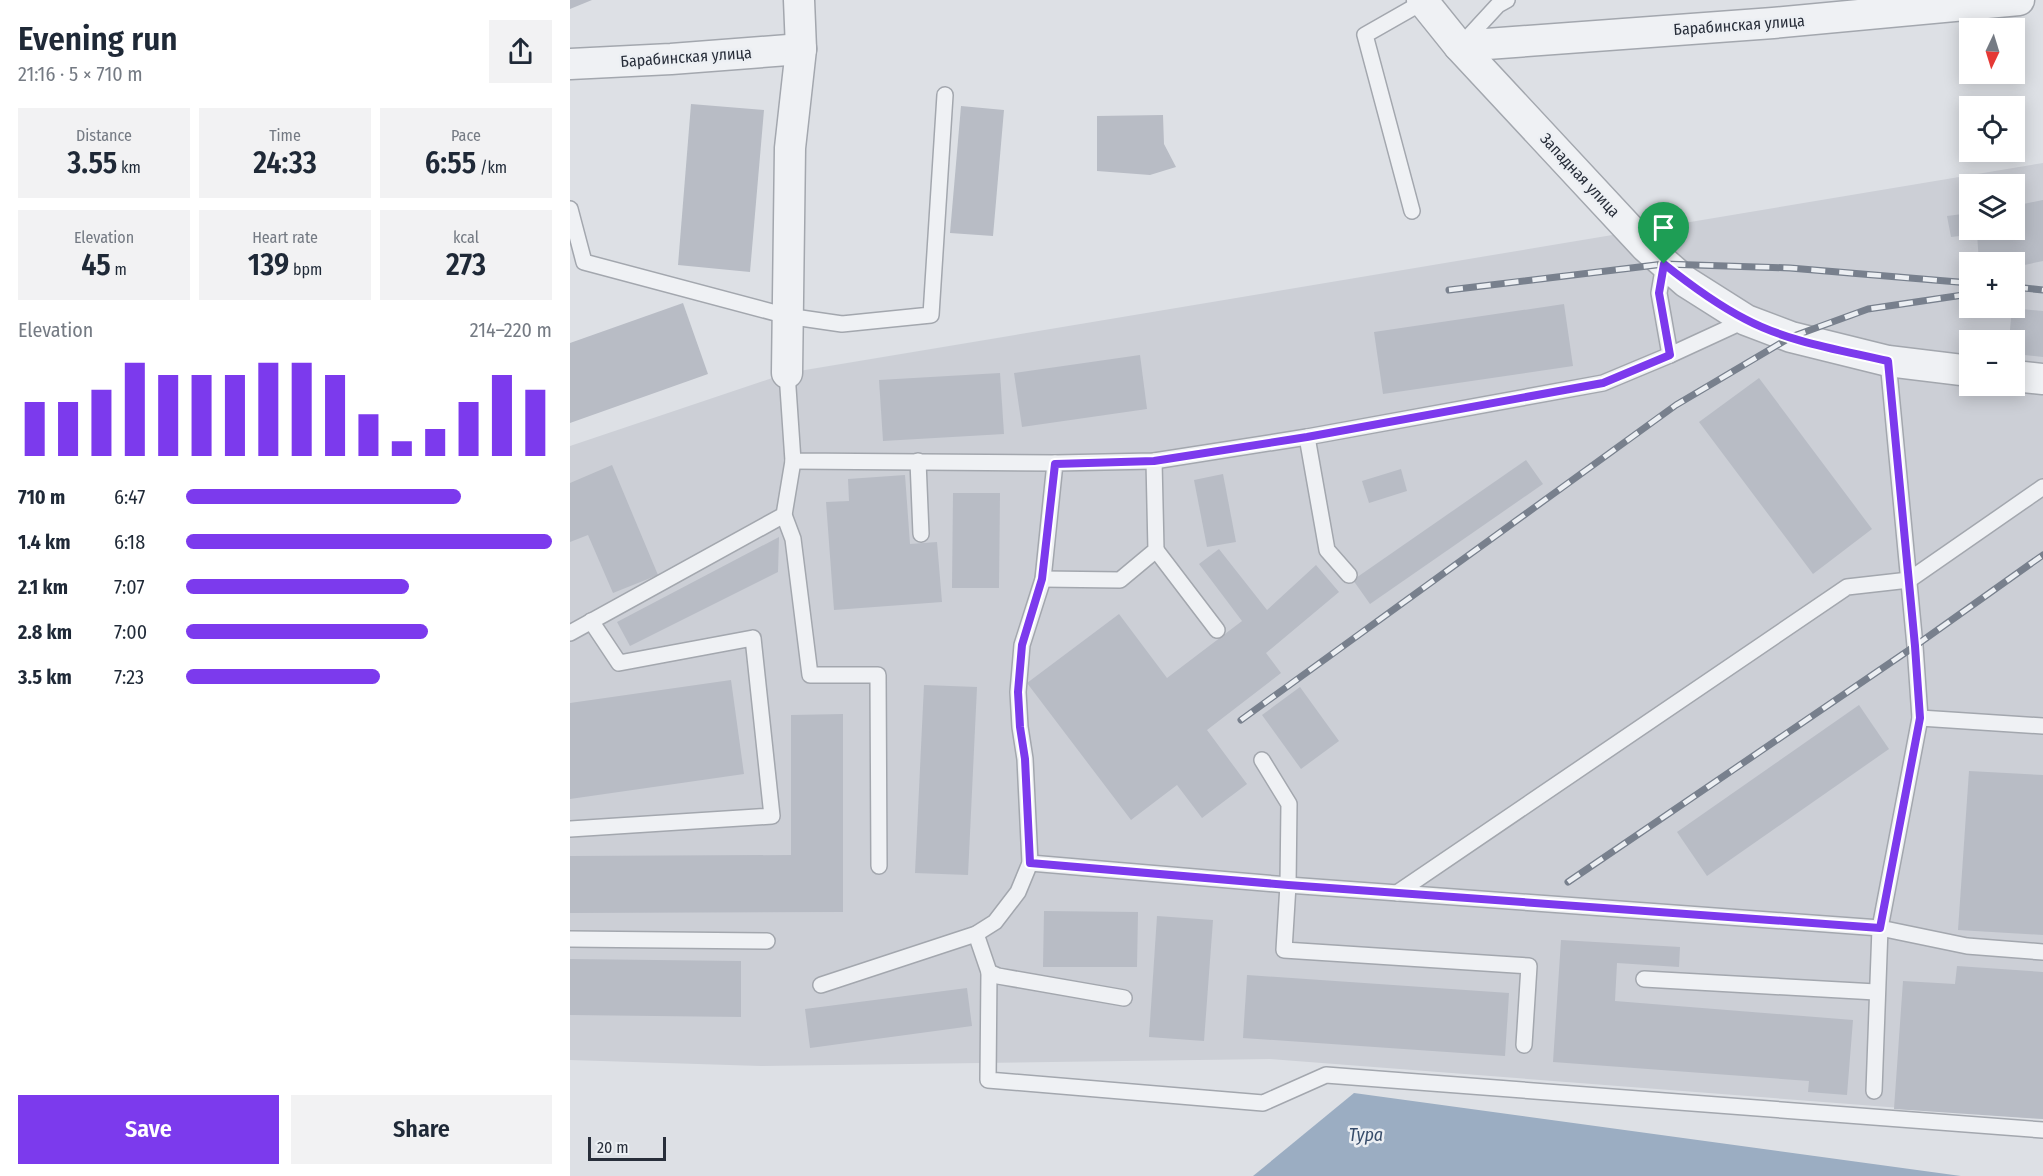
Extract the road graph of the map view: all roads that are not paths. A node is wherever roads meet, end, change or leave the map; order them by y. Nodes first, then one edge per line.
1 (799, 0) edge
2 (1507, 0) edge
3 (1423, 1) edge
4 (2004, 1) edge
5 (1459, 46) junction
6 (801, 50) junction
7 (570, 64) edge
8 (945, 95) dead end
9 (570, 209) edge
10 (1412, 211) dead end
11 (577, 264) edge
12 (1664, 264) junction
13 (787, 316) junction
14 (1746, 320) junction
15 (1670, 355) junction
16 (1888, 361) junction
17 (1959, 370) edge
18 (787, 373) joint
19 (2025, 377) edge
20 (2043, 379) edge
21 (1307, 437) junction
22 (794, 461) junction
23 (918, 461) junction
24 (1154, 461) junction
25 (1055, 464) junction
26 (2043, 487) edge
27 (784, 515) junction
28 (921, 534) dead end
29 (1156, 550) junction
30 (1349, 575) dead end
31 (1042, 579) junction
32 (1909, 580) junction
33 (591, 621) junction
34 (1217, 630) dead end
35 (570, 633) edge
36 (1920, 718) junction
37 (2043, 726) edge
38 (1262, 760) dead end
39 (570, 830) edge
40 (1030, 863) junction
41 (879, 866) dead end
42 (1288, 885) junction
43 (1397, 893) junction
44 (1880, 928) junction
45 (976, 934) junction
46 (570, 939) edge
47 (767, 941) dead end
48 (2043, 952) edge
49 (989, 972) junction
50 (1644, 979) dead end
51 (821, 985) dead end
52 (1876, 992) junction
53 (1124, 998) dead end
54 (1524, 1045) dead end
55 (1874, 1091) dead end
56 (2043, 1130) edge

1 - 6 street
2 - 5 lane
3 - 5 street, Западная улица
3 - 10 lane
4 - 5 street, Барабинская улица
5 - 12 street, Западная улица
6 - 7 street, Барабинская улица
6 - 13 street
8 - 13 lane
9 - 11 lane
11 - 13 lane
12 - 14 street, Западная улица
12 - 15 lane
13 - 18 street
14 - 15 lane
14 - 16 street, Западная улица
15 - 21 lane
16 - 17 street, Западная улица
16 - 32 lane
18 - 22 lane
19 - 20 street
21 - 24 lane
21 - 30 lane
22 - 23 lane
22 - 27 lane
23 - 25 lane
23 - 28 lane
24 - 25 lane
24 - 29 lane
25 - 31 lane
26 - 32 lane
27 - 33 lane
27 - 41 lane
29 - 31 lane
29 - 34 lane
31 - 40 lane
32 - 36 lane
32 - 43 lane
33 - 35 lane
33 - 39 lane
36 - 37 lane
36 - 44 lane
38 - 42 lane
40 - 42 lane
40 - 45 lane
42 - 43 lane
42 - 54 lane
43 - 44 lane
44 - 48 lane
44 - 52 lane
45 - 49 lane
45 - 51 lane
46 - 47 lane
49 - 53 lane
49 - 56 lane
50 - 52 lane
52 - 55 lane

